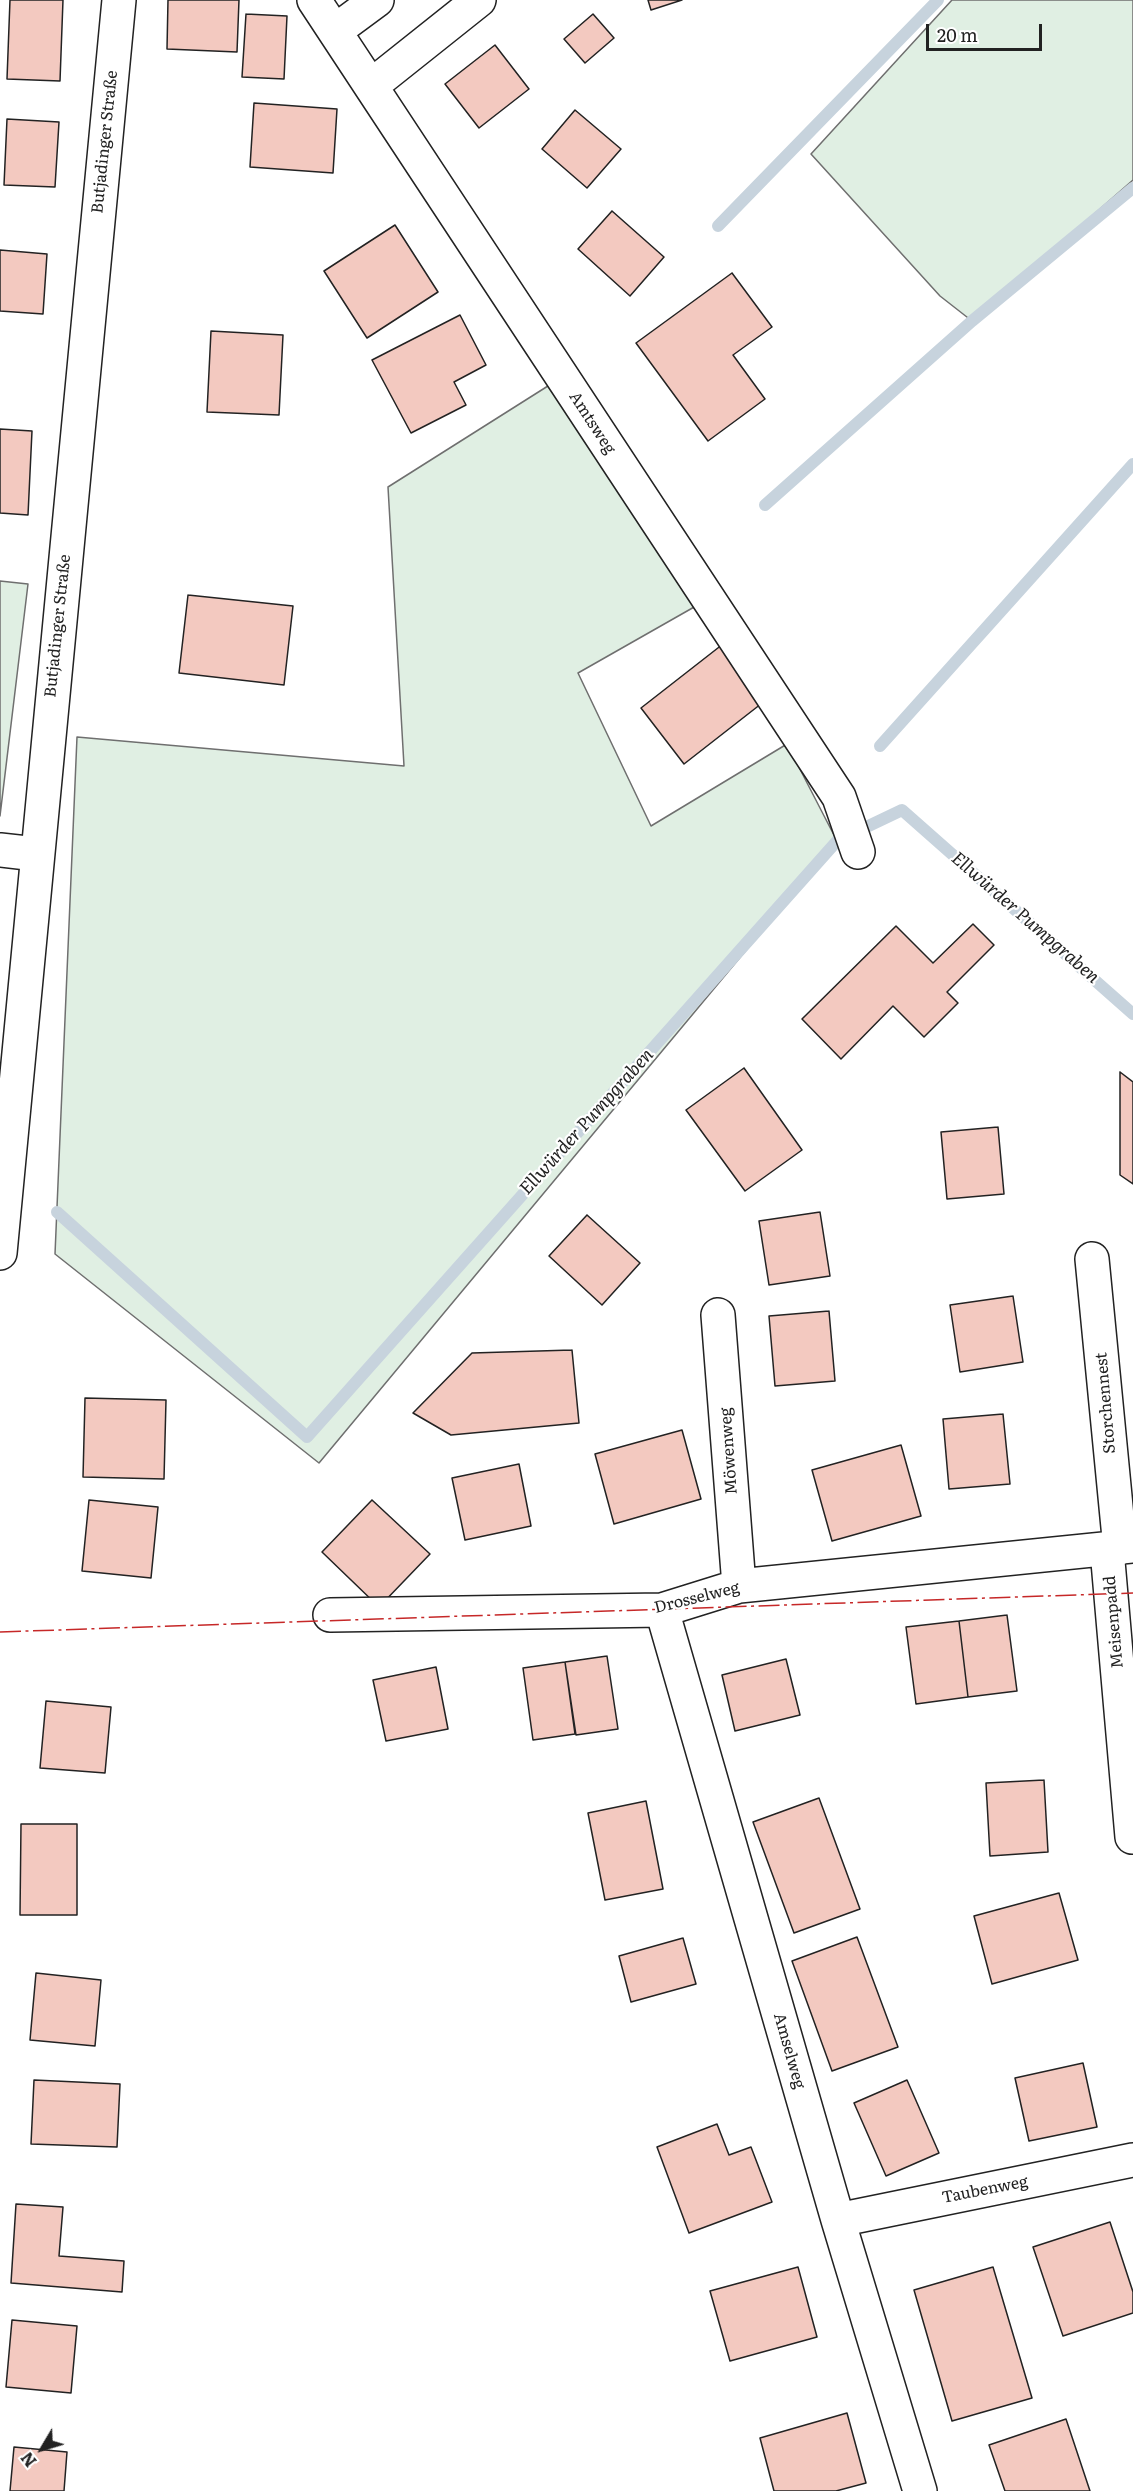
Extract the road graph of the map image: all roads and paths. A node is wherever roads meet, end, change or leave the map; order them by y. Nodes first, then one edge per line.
1 (119, 0) edge
2 (314, 0) edge
3 (377, 0) edge
4 (479, 0) edge
5 (335, 31) junction
6 (371, 86) junction
7 (0, 850) edge
8 (858, 852) dead end
9 (36, 854) junction
10 (0, 1253) edge
11 (1092, 1259) dead end
12 (718, 1315) dead end
13 (1120, 1548) edge
14 (739, 1586) junction
15 (662, 1610) junction
16 (330, 1615) dead end
17 (1132, 1837) edge
18 (1133, 2160) edge
19 (838, 2220) junction
20 (920, 2491) edge

1 - 9 street, Butjadinger Straße
2 - 5 street, Amtsweg
3 - 5 street
4 - 6 street
5 - 6 street, Amtsweg
6 - 8 street, Amtsweg
7 - 9 street
9 - 10 street, Butjadinger Straße
11 - 13 street, Storchennest
12 - 14 street, Möwenweg
13 - 14 street, Drosselweg
13 - 17 street, Meisenpadd
14 - 15 street, Drosselweg
15 - 16 street, Drosselweg
15 - 19 street, Amselweg
18 - 19 street, Taubenweg
19 - 20 street, Amselweg

